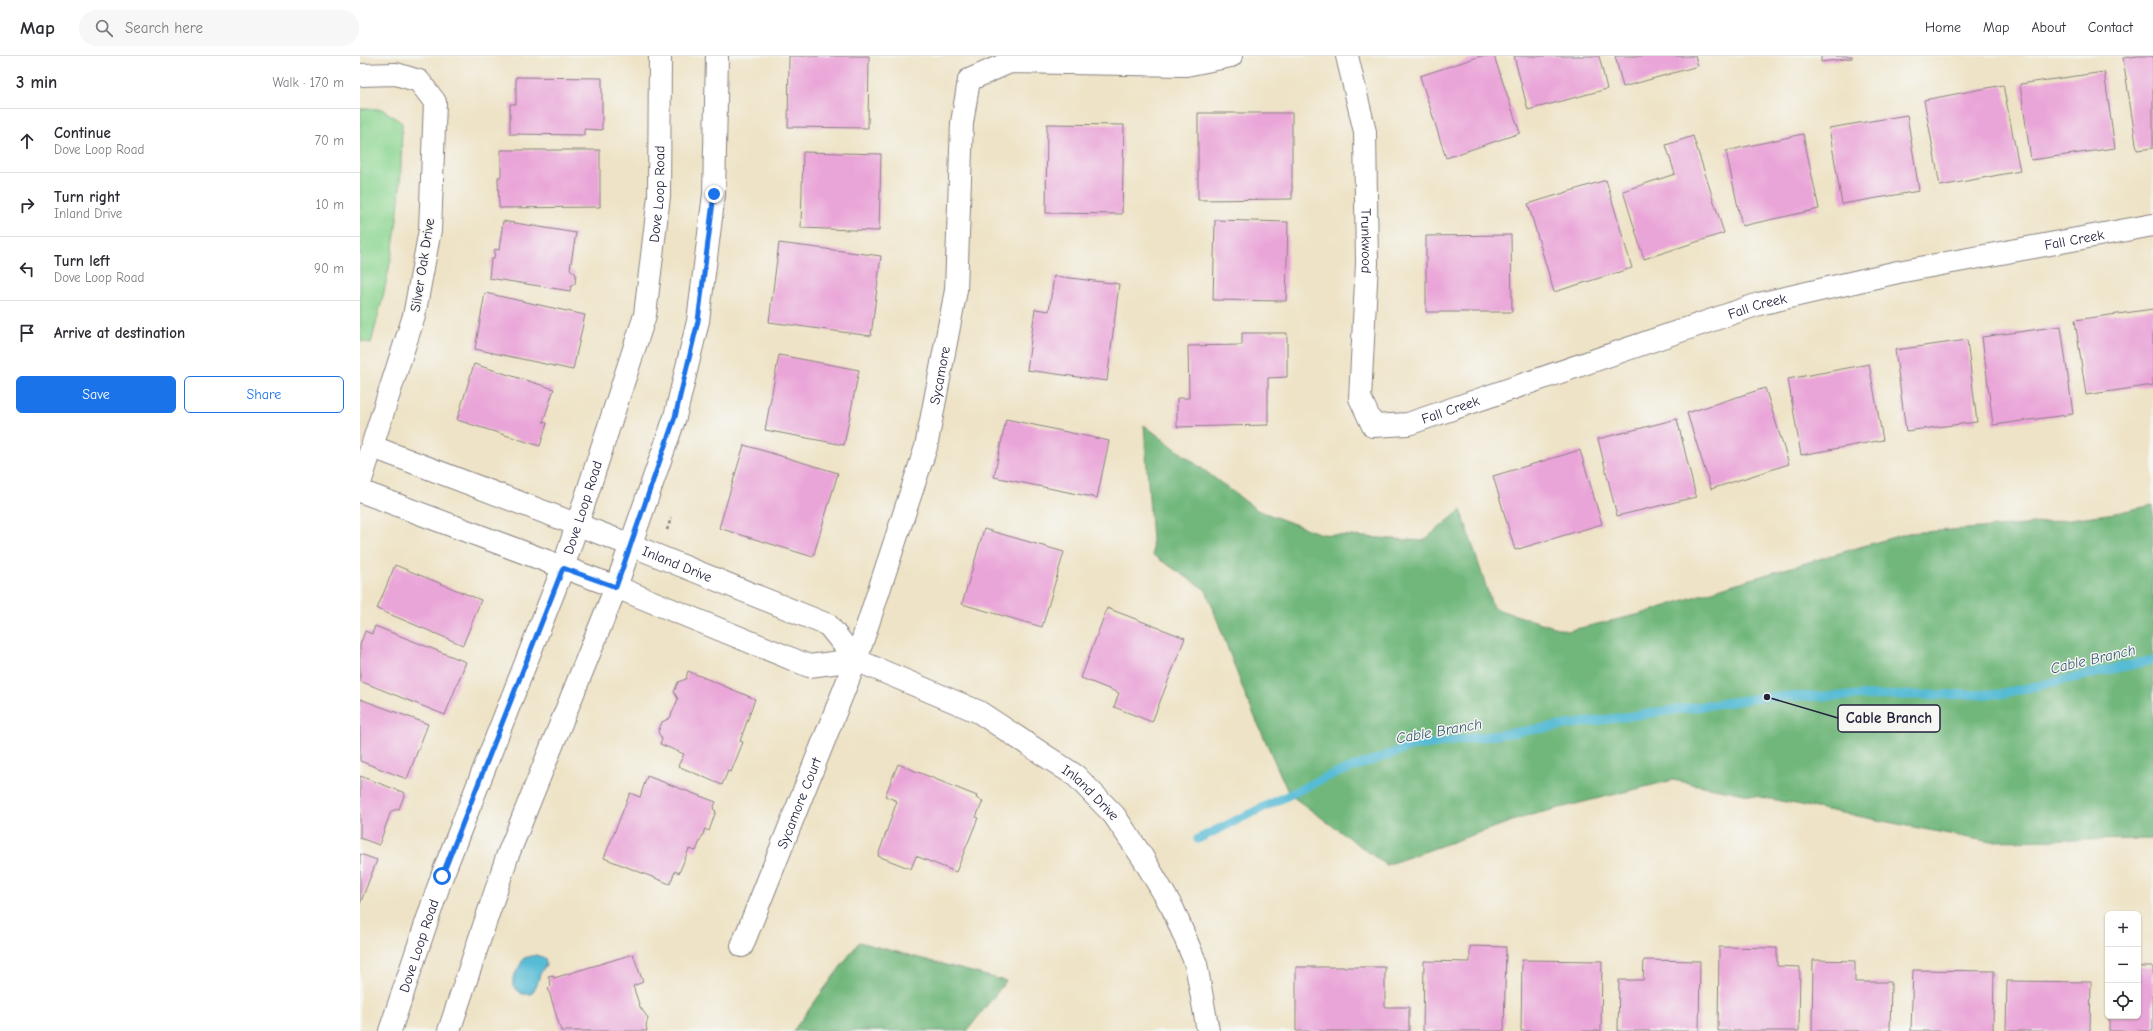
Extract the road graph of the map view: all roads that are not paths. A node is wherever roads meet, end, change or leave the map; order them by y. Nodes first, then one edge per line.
1 (660, 56) edge
2 (717, 56) edge
3 (1230, 56) edge
4 (1346, 56) edge
5 (360, 74) edge
6 (2153, 225) edge
7 (1373, 426) joint
8 (373, 447) junction
9 (360, 483) edge
10 (360, 491) edge
11 (578, 525) junction
12 (631, 545) junction
13 (563, 568) junction
14 (616, 587) junction
15 (856, 660) junction
16 (742, 946) dead end
17 (390, 1031) edge
18 (449, 1031) edge
19 (1208, 1031) edge

1 - 11 street, Dove Loop Road
2 - 12 street
3 - 15 street, Sycamore
4 - 7 street, Trunkwood
5 - 8 street, Silver Oak Drive
6 - 7 street, Fall Creek
8 - 9 street, Silver Oak Drive
8 - 11 street, Inland Drive
10 - 13 street
11 - 12 street, Inland Drive
11 - 13 street, Dove Loop Road
12 - 14 street
12 - 15 street, Inland Drive
13 - 14 street
13 - 17 street, Dove Loop Road
14 - 15 street
14 - 18 street
15 - 16 street, Sycamore Court
15 - 19 street, Inland Drive

